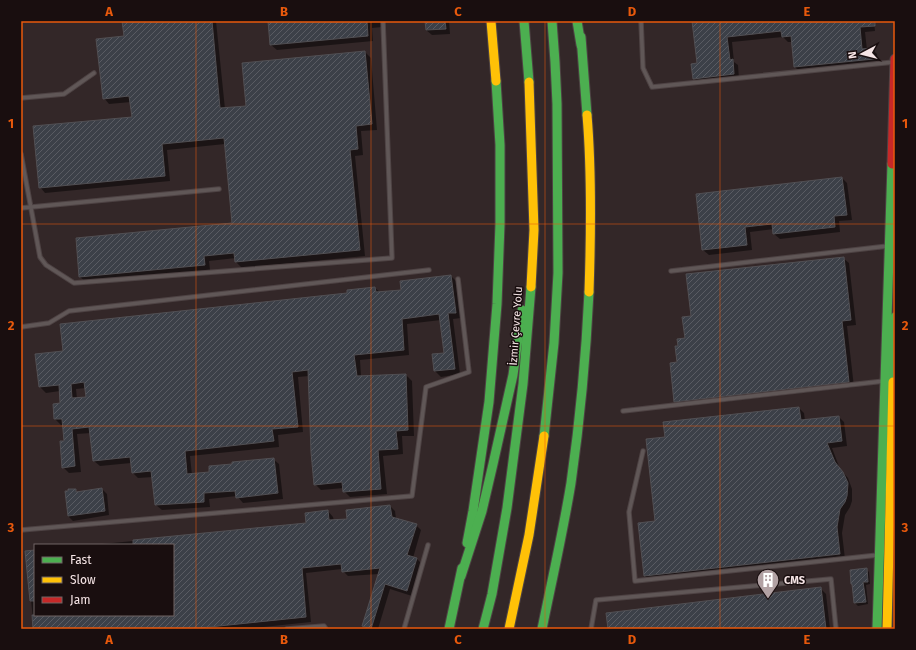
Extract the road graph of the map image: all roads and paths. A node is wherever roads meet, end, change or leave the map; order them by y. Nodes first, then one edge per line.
1 (383, 21) edge
2 (491, 21) edge
3 (524, 21) edge
4 (552, 21) edge
5 (578, 21) edge
6 (641, 21) edge
7 (895, 61) edge
8 (94, 73) dead end
9 (21, 98) edge
10 (21, 154) edge
11 (219, 189) dead end
12 (30, 207) junction
13 (21, 208) edge
14 (534, 230) junction
15 (889, 246) junction
16 (429, 270) dead end
17 (672, 271) dead end
18 (458, 279) dead end
19 (895, 317) edge
20 (21, 327) edge
21 (885, 381) junction
22 (623, 411) dead end
23 (643, 451) dead end
24 (21, 530) edge
25 (428, 545) dead end
26 (888, 555) edge
27 (461, 576) junction
28 (287, 629) edge
29 (326, 629) edge
30 (404, 629) edge
31 (449, 629) edge
32 (483, 629) edge
33 (509, 629) edge
34 (542, 629) edge
35 (591, 629) edge
36 (836, 629) edge
37 (877, 629) edge
38 (887, 629) edge

1 - 12 lane
2 - 27 main road
3 - 14 main road, İzmir Çevre Yolu
4 - 33 main road
5 - 34 main road
6 - 7 lane
7 - 15 main road
8 - 9 lane
10 - 12 lane
11 - 12 lane
12 - 13 lane
14 - 27 main road
14 - 32 main road, İzmir Çevre Yolu
15 - 17 lane
15 - 21 main road
16 - 20 lane
18 - 24 lane
19 - 26 main road
21 - 22 lane
21 - 26 main road
23 - 26 lane
25 - 30 lane
26 - 37 main road
26 - 38 main road
27 - 31 main road
28 - 29 lane
35 - 36 lane

